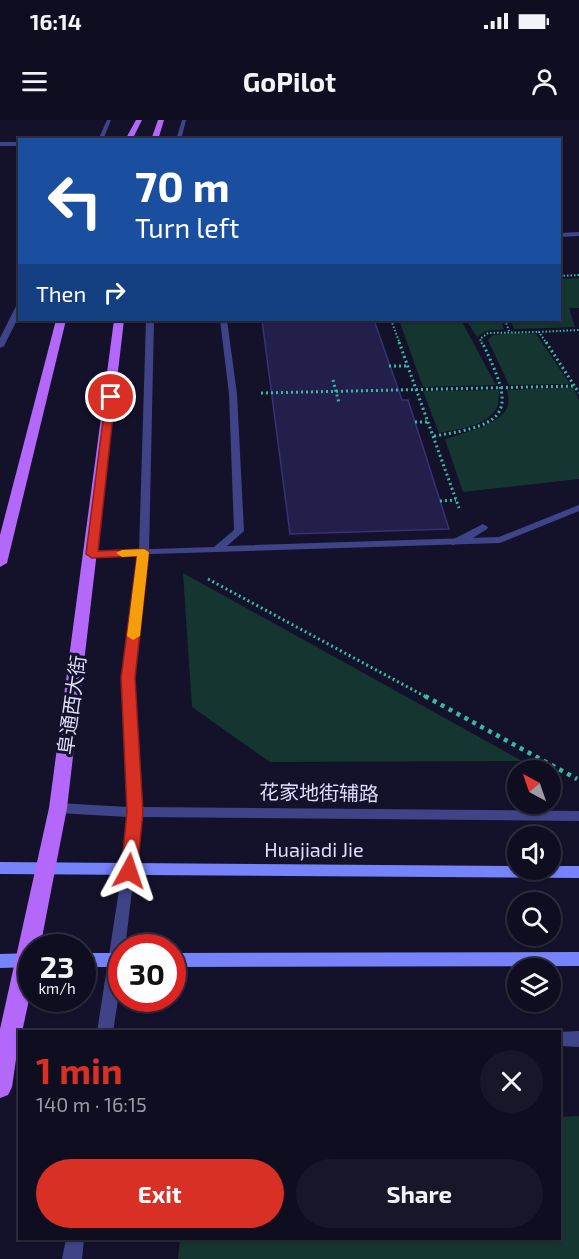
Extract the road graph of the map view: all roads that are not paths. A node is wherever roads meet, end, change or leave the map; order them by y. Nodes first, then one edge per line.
1 (110, 120) edge
2 (139, 120) edge
3 (161, 120) edge
4 (184, 120) edge
5 (101, 138) edge
6 (129, 138) edge
7 (155, 138) edge
8 (179, 138) edge
9 (0, 144) edge
10 (18, 144) edge
11 (561, 228) edge
12 (579, 228) edge
13 (561, 234) edge
14 (579, 234) edge
15 (18, 310) edge
16 (61, 321) edge
17 (119, 321) edge
18 (150, 321) edge
19 (223, 321) edge
20 (0, 346) edge
21 (579, 508) edge
22 (483, 527) dead end
23 (453, 542) junction
24 (216, 550) junction
25 (144, 552) junction
26 (92, 554) junction
27 (0, 563) edge
28 (58, 808) junction
29 (135, 812) junction
30 (579, 816) edge
31 (0, 868) edge
32 (48, 869) junction
33 (129, 871) junction
34 (579, 872) edge
35 (34, 934) edge
36 (122, 934) edge
37 (579, 959) edge
38 (18, 960) edge
39 (186, 960) edge
40 (0, 961) edge
41 (19, 1012) edge
42 (109, 1012) edge
43 (105, 1030) edge
44 (561, 1039) edge
45 (579, 1039) edge
46 (13, 1047) edge
47 (0, 1087) edge
48 (75, 1240) edge
49 (72, 1259) edge

1 - 5 street
2 - 6 main road
3 - 7 main road
4 - 8 street
9 - 10 street
11 - 12 street
13 - 14 street
15 - 20 street
16 - 27 main road
17 - 26 main road, 阜通西大街
18 - 25 street
19 - 24 street
21 - 23 street
22 - 23 street
23 - 24 street
24 - 25 street
25 - 26 street
25 - 29 street
26 - 28 main road, 阜通西大街
28 - 29 street, 花家地街辅路
28 - 32 main road, 阜通西大街
29 - 30 street, 花家地街辅路
29 - 33 street
31 - 32 main road, Huajiadi Jie
32 - 33 main road, Huajiadi Jie
32 - 35 main road, 阜通西大街
33 - 34 main road, Huajiadi Jie
33 - 36 street
37 - 39 main road
38 - 40 main road
41 - 46 main road, 阜通西大街
42 - 43 street
44 - 45 street
46 - 47 main road, 阜通西大街
48 - 49 street

